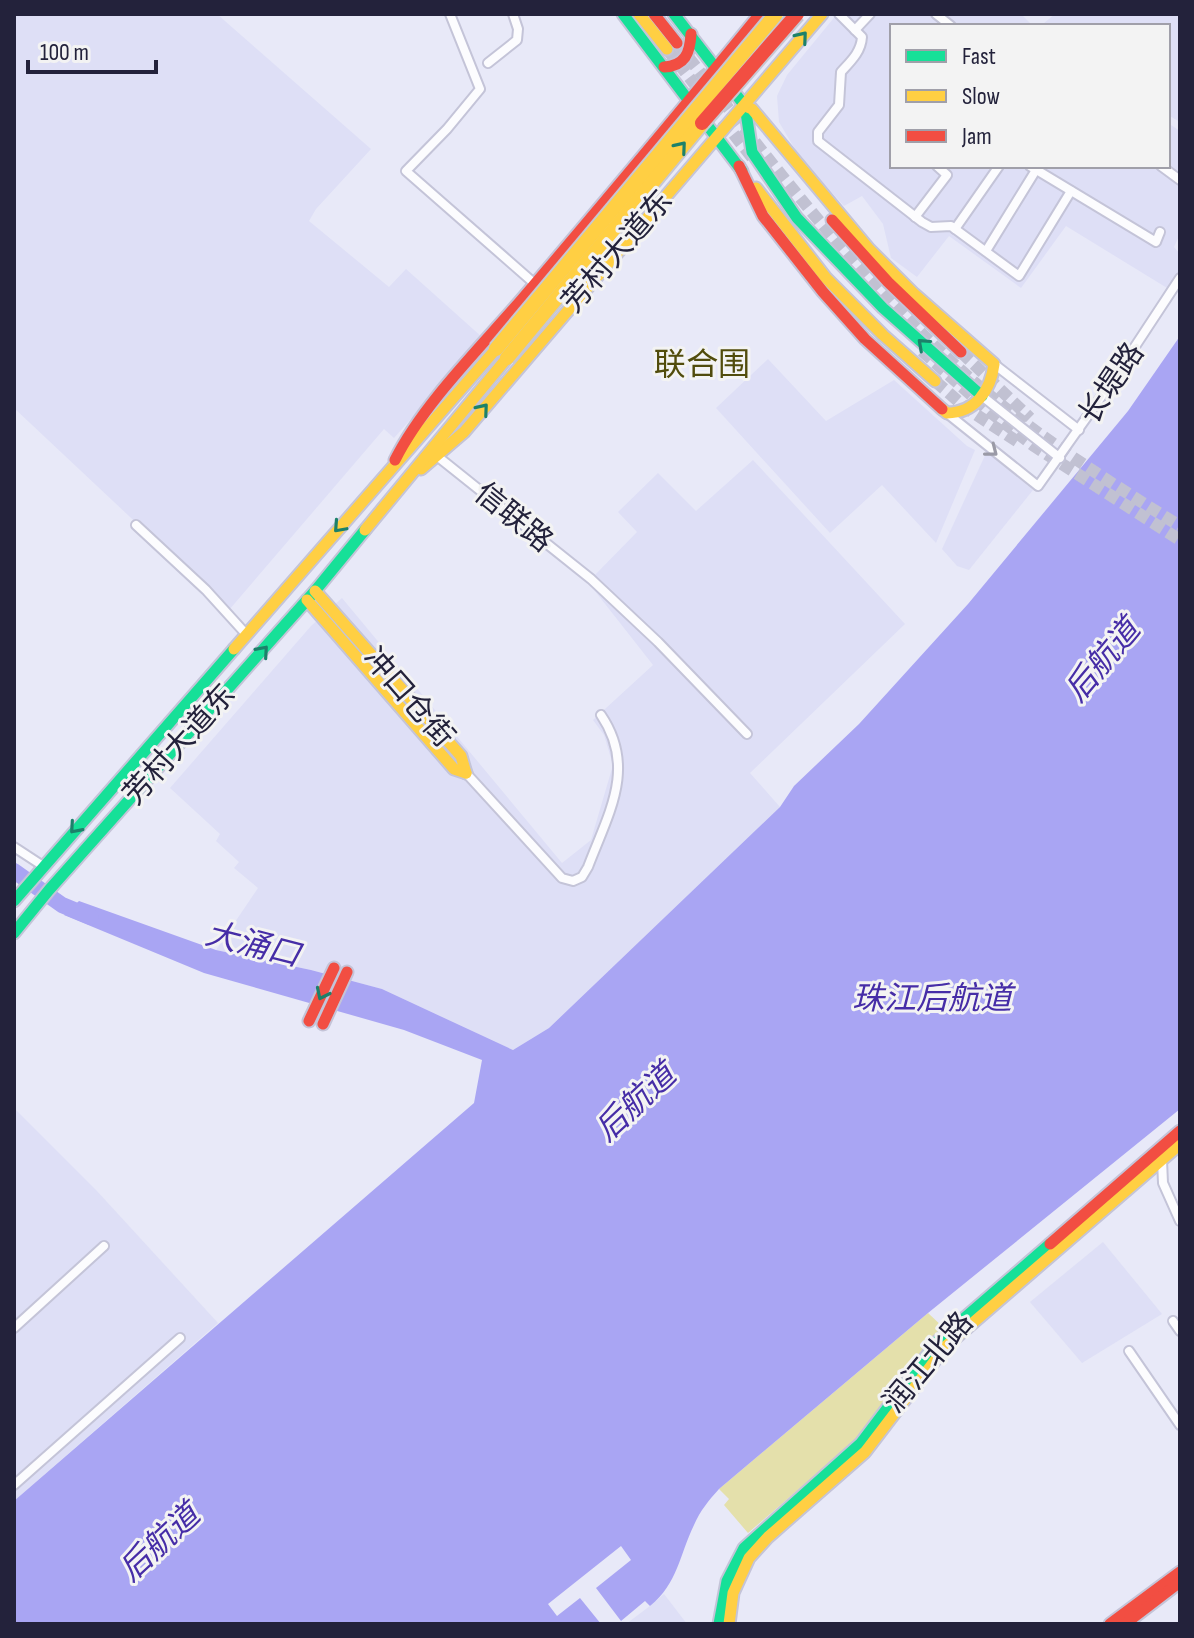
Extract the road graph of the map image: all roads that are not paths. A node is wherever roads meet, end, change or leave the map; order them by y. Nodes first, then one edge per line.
1 (450, 14) edge
2 (513, 14) edge
3 (623, 14) edge
4 (639, 14) edge
5 (654, 14) edge
6 (674, 14) edge
7 (760, 14) edge
8 (776, 14) edge
9 (797, 14) edge
10 (822, 14) edge
11 (839, 14) edge
12 (870, 14) edge
13 (855, 30) junction
14 (691, 34) junction
15 (488, 63) dead end
16 (716, 66) junction
17 (664, 67) junction
18 (689, 99) junction
19 (745, 106) junction
20 (717, 137) junction
21 (739, 166) junction
22 (939, 168) edge
23 (998, 168) edge
24 (1033, 168) edge
25 (1164, 168) edge
26 (631, 170) junction
27 (1180, 180) edge
28 (1071, 191) junction
29 (664, 197) junction
30 (915, 217) junction
31 (955, 229) junction
32 (1160, 232) dead end
33 (986, 251) junction
34 (1180, 278) edge
35 (535, 284) junction
36 (961, 352) tunnel mouth
37 (502, 354) junction
38 (994, 364) junction
39 (935, 381) tunnel mouth
40 (982, 396) junction
41 (947, 413) junction
42 (1079, 430) junction
43 (437, 456) junction
44 (1060, 458) junction
45 (391, 469) junction
46 (406, 482) junction
47 (136, 525) dead end
48 (311, 596) junction
49 (246, 634) junction
50 (601, 715) dead end
51 (747, 734) dead end
52 (466, 773) joint
53 (14, 847) edge
54 (25, 885) edge
55 (14, 933) edge
56 (340, 970) dead end
57 (316, 1022) dead end
58 (1180, 1131) edge
59 (1180, 1144) edge
60 (1162, 1160) junction
61 (1180, 1221) edge
62 (104, 1246) dead end
63 (1173, 1321) dead end
64 (14, 1328) edge
65 (1180, 1331) edge
66 (180, 1338) dead end
67 (1129, 1351) dead end
68 (1180, 1425) edge
69 (14, 1485) edge
70 (1180, 1572) edge
71 (1180, 1582) edge
72 (719, 1624) edge
73 (729, 1624) edge
74 (1110, 1624) edge
75 (1125, 1624) edge

1 - 35 street
2 - 15 street
3 - 17 main road
4 - 5 main road
6 - 14 main road
7 - 16 main road, 芳村大道东
8 - 37 main road, 芳村大道东, bridge
37 -> 9 main road, 芳村大道东, bridge
19 -> 10 main road, 芳村大道东
11 - 13 street
12 - 13 street
13 - 30 street
14 - 16 main road
14 - 17 main road
16 - 18 main road, 芳村大道东
16 - 19 main road
17 - 18 main road
18 - 20 main road
18 - 26 main road, 芳村大道东
19 - 20 main road, 芳村大道东
19 - 36 main road
19 - 38 main road
40 -> 19 main road
20 - 21 main road
20 - 29 main road, 芳村大道东
21 - 39 main road
21 - 41 main road
22 - 30 street
23 - 31 street
24 - 28 street
24 - 33 street
25 - 27 street
26 - 29 main road
26 - 35 main road, 芳村大道东
28 - 32 street
28 - 33 street
43 -> 29 main road, 芳村大道东
30 - 31 street
31 - 33 street
34 - 42 street, 长堤路
35 - 45 main road, 芳村大道东
37 - 45 main road, 芳村大道东
37 - 46 main road, 芳村大道东
38 - 40 main road
38 - 42 street
40 - 41 main road
40 - 44 street
41 -> 44 street, 长堤路
42 - 44 street, 长堤路
43 - 46 main road, 芳村大道东
43 - 51 street, 信联路
45 -> 49 main road, 芳村大道东
46 - 48 main road, 芳村大道东
47 - 49 street
48 - 52 main road, 冲口仓街
55 -> 48 main road, 芳村大道东
49 -> 54 main road, 芳村大道东
50 - 52 street
53 - 54 street
56 - 57 main road
58 - 72 main road, 润江北路
59 - 60 main road, 润江北路
60 - 61 street
60 - 73 main road, 润江北路
62 - 64 street
63 - 65 street
66 - 69 street
67 - 68 street
70 - 74 main road
71 - 75 main road

